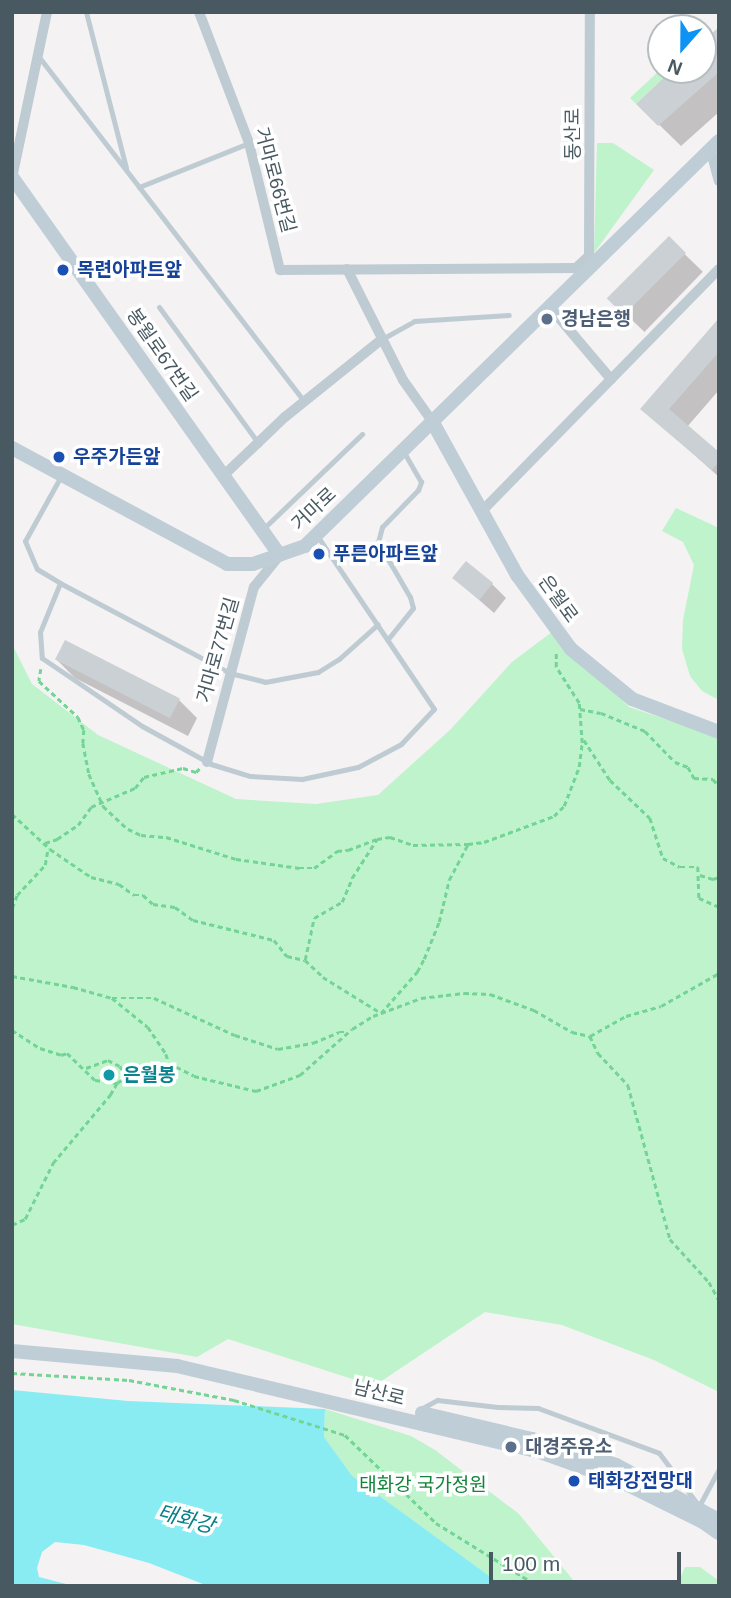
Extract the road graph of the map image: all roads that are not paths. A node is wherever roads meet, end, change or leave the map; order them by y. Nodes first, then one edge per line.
1 (47, 12) edge
2 (86, 12) edge
3 (199, 12) edge
4 (590, 12) edge
5 (38, 55) junction
6 (249, 143) junction
7 (715, 145) edge
8 (127, 171) junction
9 (12, 177) edge
10 (719, 180) edge
11 (139, 187) junction
12 (589, 256) joint
13 (347, 269) junction
14 (719, 269) edge
15 (549, 306) junction
16 (159, 307) dead end
17 (509, 315) dead end
18 (382, 339) junction
19 (611, 379) junction
20 (304, 401) junction
21 (432, 421) junction
22 (362, 434) dead end
23 (259, 443) junction
24 (12, 449) edge
25 (402, 451) junction
26 (61, 475) junction
27 (223, 476) junction
28 (482, 511) junction
29 (262, 530) junction
30 (318, 537) junction
31 (279, 555) junction
32 (60, 583) junction
33 (378, 624) junction
34 (388, 639) junction
35 (230, 673) junction
36 (719, 732) edge
37 (207, 762) junction
38 (12, 1343) edge
39 (12, 1351) edge
40 (416, 1412) junction
41 (719, 1469) edge
42 (699, 1506) junction
43 (719, 1520) edge
44 (719, 1533) edge

1 - 5 street
2 - 8 lane
3 - 6 street, 거마로66번길
4 - 12 street, 동산로
5 - 8 lane
5 - 9 street
6 - 11 lane
6 - 13 street, 거마로66번길
7 - 10 street
7 - 15 main road, 거마로
8 - 11 lane
9 - 27 main road, 봉월로67번길
11 - 20 lane
12 - 13 street, 거마로66번길
13 - 18 street
14 - 19 street
15 - 19 street
15 - 21 main road, 거마로
16 - 23 lane
17 - 18 lane
18 - 20 street
18 - 21 street
19 - 28 street
20 - 23 street
21 - 25 main road, 거마로
21 - 28 main road, 은월로
22 - 29 lane
23 - 27 street
24 - 26 main road, 거마로
25 - 30 main road, 거마로
25 - 34 lane
26 - 31 main road, 거마로
26 - 32 lane
27 - 29 main road, 봉월로67번길
28 - 36 main road, 은월로
29 - 31 main road, 봉월로67번길
30 - 31 main road, 거마로
30 - 33 lane
31 - 35 street, 거마로77번길
32 - 35 lane
32 - 37 lane
33 - 34 lane
33 - 35 lane
34 - 37 lane
35 - 37 street, 거마로77번길
38 - 40 main road, 남산로
39 - 44 main road, 남산로
40 - 42 main road, 남산로
40 - 42 lane
41 - 42 lane
42 - 43 main road, 남산로

